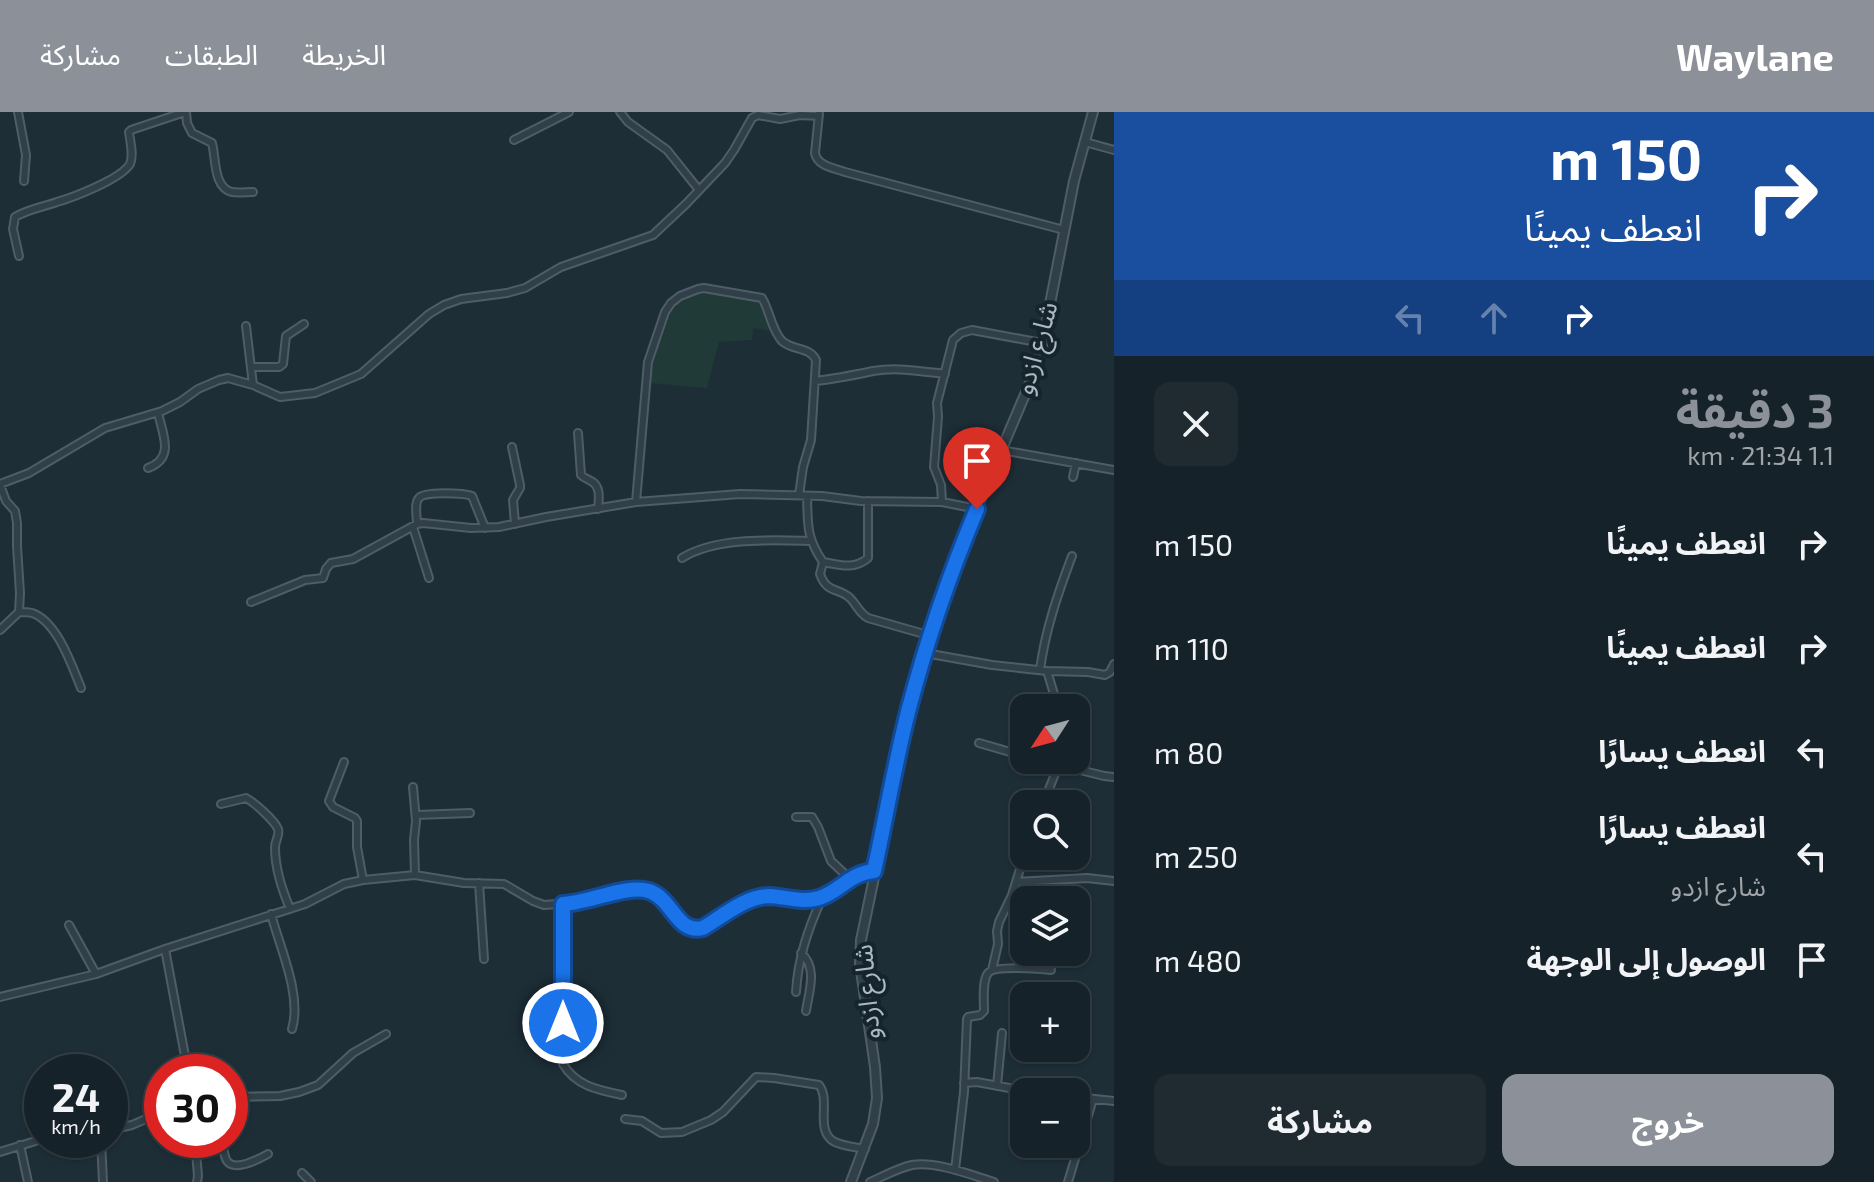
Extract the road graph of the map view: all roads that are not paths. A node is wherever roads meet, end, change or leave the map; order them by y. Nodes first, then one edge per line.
1 (18, 112) edge
2 (186, 112) edge
3 (569, 112) edge
4 (620, 112) edge
5 (1093, 112) edge
6 (819, 114) edge
7 (514, 140) dead end
8 (1085, 142) junction
9 (1114, 150) edge
10 (24, 181) dead end
11 (699, 190) junction
12 (253, 192) dead end
13 (1064, 230) junction
14 (19, 256) dead end
15 (304, 324) dead end
16 (246, 326) dead end
17 (1042, 343) junction
18 (251, 367) junction
19 (945, 374) junction
20 (815, 381) junction
21 (253, 385) junction
22 (158, 413) junction
23 (578, 433) dead end
24 (512, 447) dead end
25 (1001, 450) junction
26 (1076, 463) junction
27 (148, 468) dead end
28 (1114, 470) edge
29 (1073, 477) dead end
30 (0, 484) edge
31 (803, 496) junction
32 (868, 501) junction
33 (636, 502) junction
34 (942, 502) junction
35 (598, 509) junction
36 (977, 509) junction
37 (515, 524) junction
38 (415, 526) junction
39 (485, 528) junction
40 (810, 541) junction
41 (1072, 556) dead end
42 (682, 558) dead end
43 (823, 562) junction
44 (429, 578) dead end
45 (251, 602) dead end
46 (19, 612) junction
47 (0, 630) edge
48 (931, 636) junction
49 (925, 653) junction
50 (1114, 664) edge
51 (1044, 671) junction
52 (81, 688) dead end
53 (1054, 694) edge
54 (979, 743) dead end
55 (1010, 752) edge
56 (344, 762) dead end
57 (1090, 773) edge
58 (1114, 777) edge
59 (413, 787) dead end
60 (221, 804) dead end
61 (470, 813) dead end
62 (416, 815) junction
63 (796, 817) dead end
64 (1020, 870) edge
65 (874, 871) junction
66 (415, 875) junction
67 (850, 879) junction
68 (363, 880) junction
69 (1114, 881) edge
70 (1016, 882) junction
71 (479, 883) junction
72 (822, 898) junction
73 (563, 904) junction
74 (290, 909) junction
75 (271, 914) junction
76 (69, 925) dead end
77 (165, 949) junction
78 (801, 953) junction
79 (484, 959) dead end
80 (992, 970) junction
81 (1051, 970) dead end
82 (96, 974) junction
83 (796, 992) dead end
84 (0, 997) edge
85 (806, 1011) dead end
86 (292, 1029) dead end
87 (1002, 1033) dead end
88 (386, 1034) dead end
89 (185, 1054) edge
90 (964, 1083) junction
91 (997, 1086) junction
92 (1010, 1088) edge
93 (622, 1095) dead end
94 (248, 1097) edge
95 (1090, 1099) edge
96 (1093, 1099) junction
97 (1114, 1101) edge
98 (625, 1119) dead end
99 (24, 1144) edge
100 (20, 1145) junction
101 (865, 1149) junction
102 (0, 1152) edge
103 (268, 1154) dead end
104 (102, 1158) edge
105 (196, 1158) edge
106 (226, 1158) edge
107 (958, 1171) junction
108 (302, 1173) dead end
109 (28, 1182) edge
110 (103, 1182) edge
111 (197, 1182) edge
112 (311, 1182) edge
113 (851, 1182) edge
114 (870, 1182) edge
115 (961, 1182) edge
116 (994, 1182) edge
117 (1068, 1182) edge

1 - 10 street
2 - 12 street
2 - 14 street
3 - 7 street
4 - 11 street
5 - 8 street, شارع ازدو
6 - 11 street
6 - 13 street
8 - 9 street
8 - 13 street, شارع ازدو
11 - 21 street
13 - 17 street, شارع ازدو
15 - 18 street
16 - 18 street
17 - 19 street
17 - 25 street, شارع ازدو
18 - 21 street
19 - 20 street
19 - 34 street
20 - 31 street
20 - 33 street
21 - 22 street
22 - 27 street
22 - 30 street
23 - 35 street
24 - 37 street
25 - 26 street
25 - 36 street, شارع ازدو
26 - 28 street
26 - 29 street
30 - 46 street
31 - 32 street
31 - 33 street
31 - 40 street
32 - 34 street
32 - 43 street
33 - 35 street
34 - 36 street
35 - 37 street
36 - 48 street, شارع ازدو
37 - 39 street
38 - 39 street
38 - 39 street
38 - 44 street
38 - 45 street
40 - 42 street
40 - 43 street
41 - 51 street
43 - 48 street
46 - 47 street
46 - 52 street
48 - 49 street, شارع ازدو
49 - 51 street
49 - 65 street, شارع ازدو
50 - 51 street
51 - 53 street
54 - 55 street
56 - 68 street
57 - 58 street
59 - 62 street
60 - 74 street
61 - 62 street
62 - 66 street
63 - 67 street
64 - 70 street
65 - 67 street
65 - 101 street, شارع ازدو
66 - 68 street
66 - 71 street
67 - 72 street
68 - 74 street
69 - 70 street
70 - 80 street
71 - 73 street
71 - 79 street
72 - 73 street
72 - 78 street
73 - 93 street
74 - 75 street
75 - 77 street
75 - 86 street
76 - 82 street
77 - 82 street
77 - 89 street
78 - 83 street
78 - 85 street
80 - 81 street
80 - 90 street
82 - 84 street
87 - 91 street
88 - 94 street
90 - 91 street
90 - 107 street
91 - 92 street
95 - 96 street
96 - 97 street
96 - 117 street
98 - 101 street
99 - 100 street
100 - 102 street
100 - 109 street
101 - 113 street, شارع ازدو
103 - 106 street
104 - 110 street
105 - 111 street
107 - 114 street
107 - 115 street
107 - 116 street
108 - 112 street

